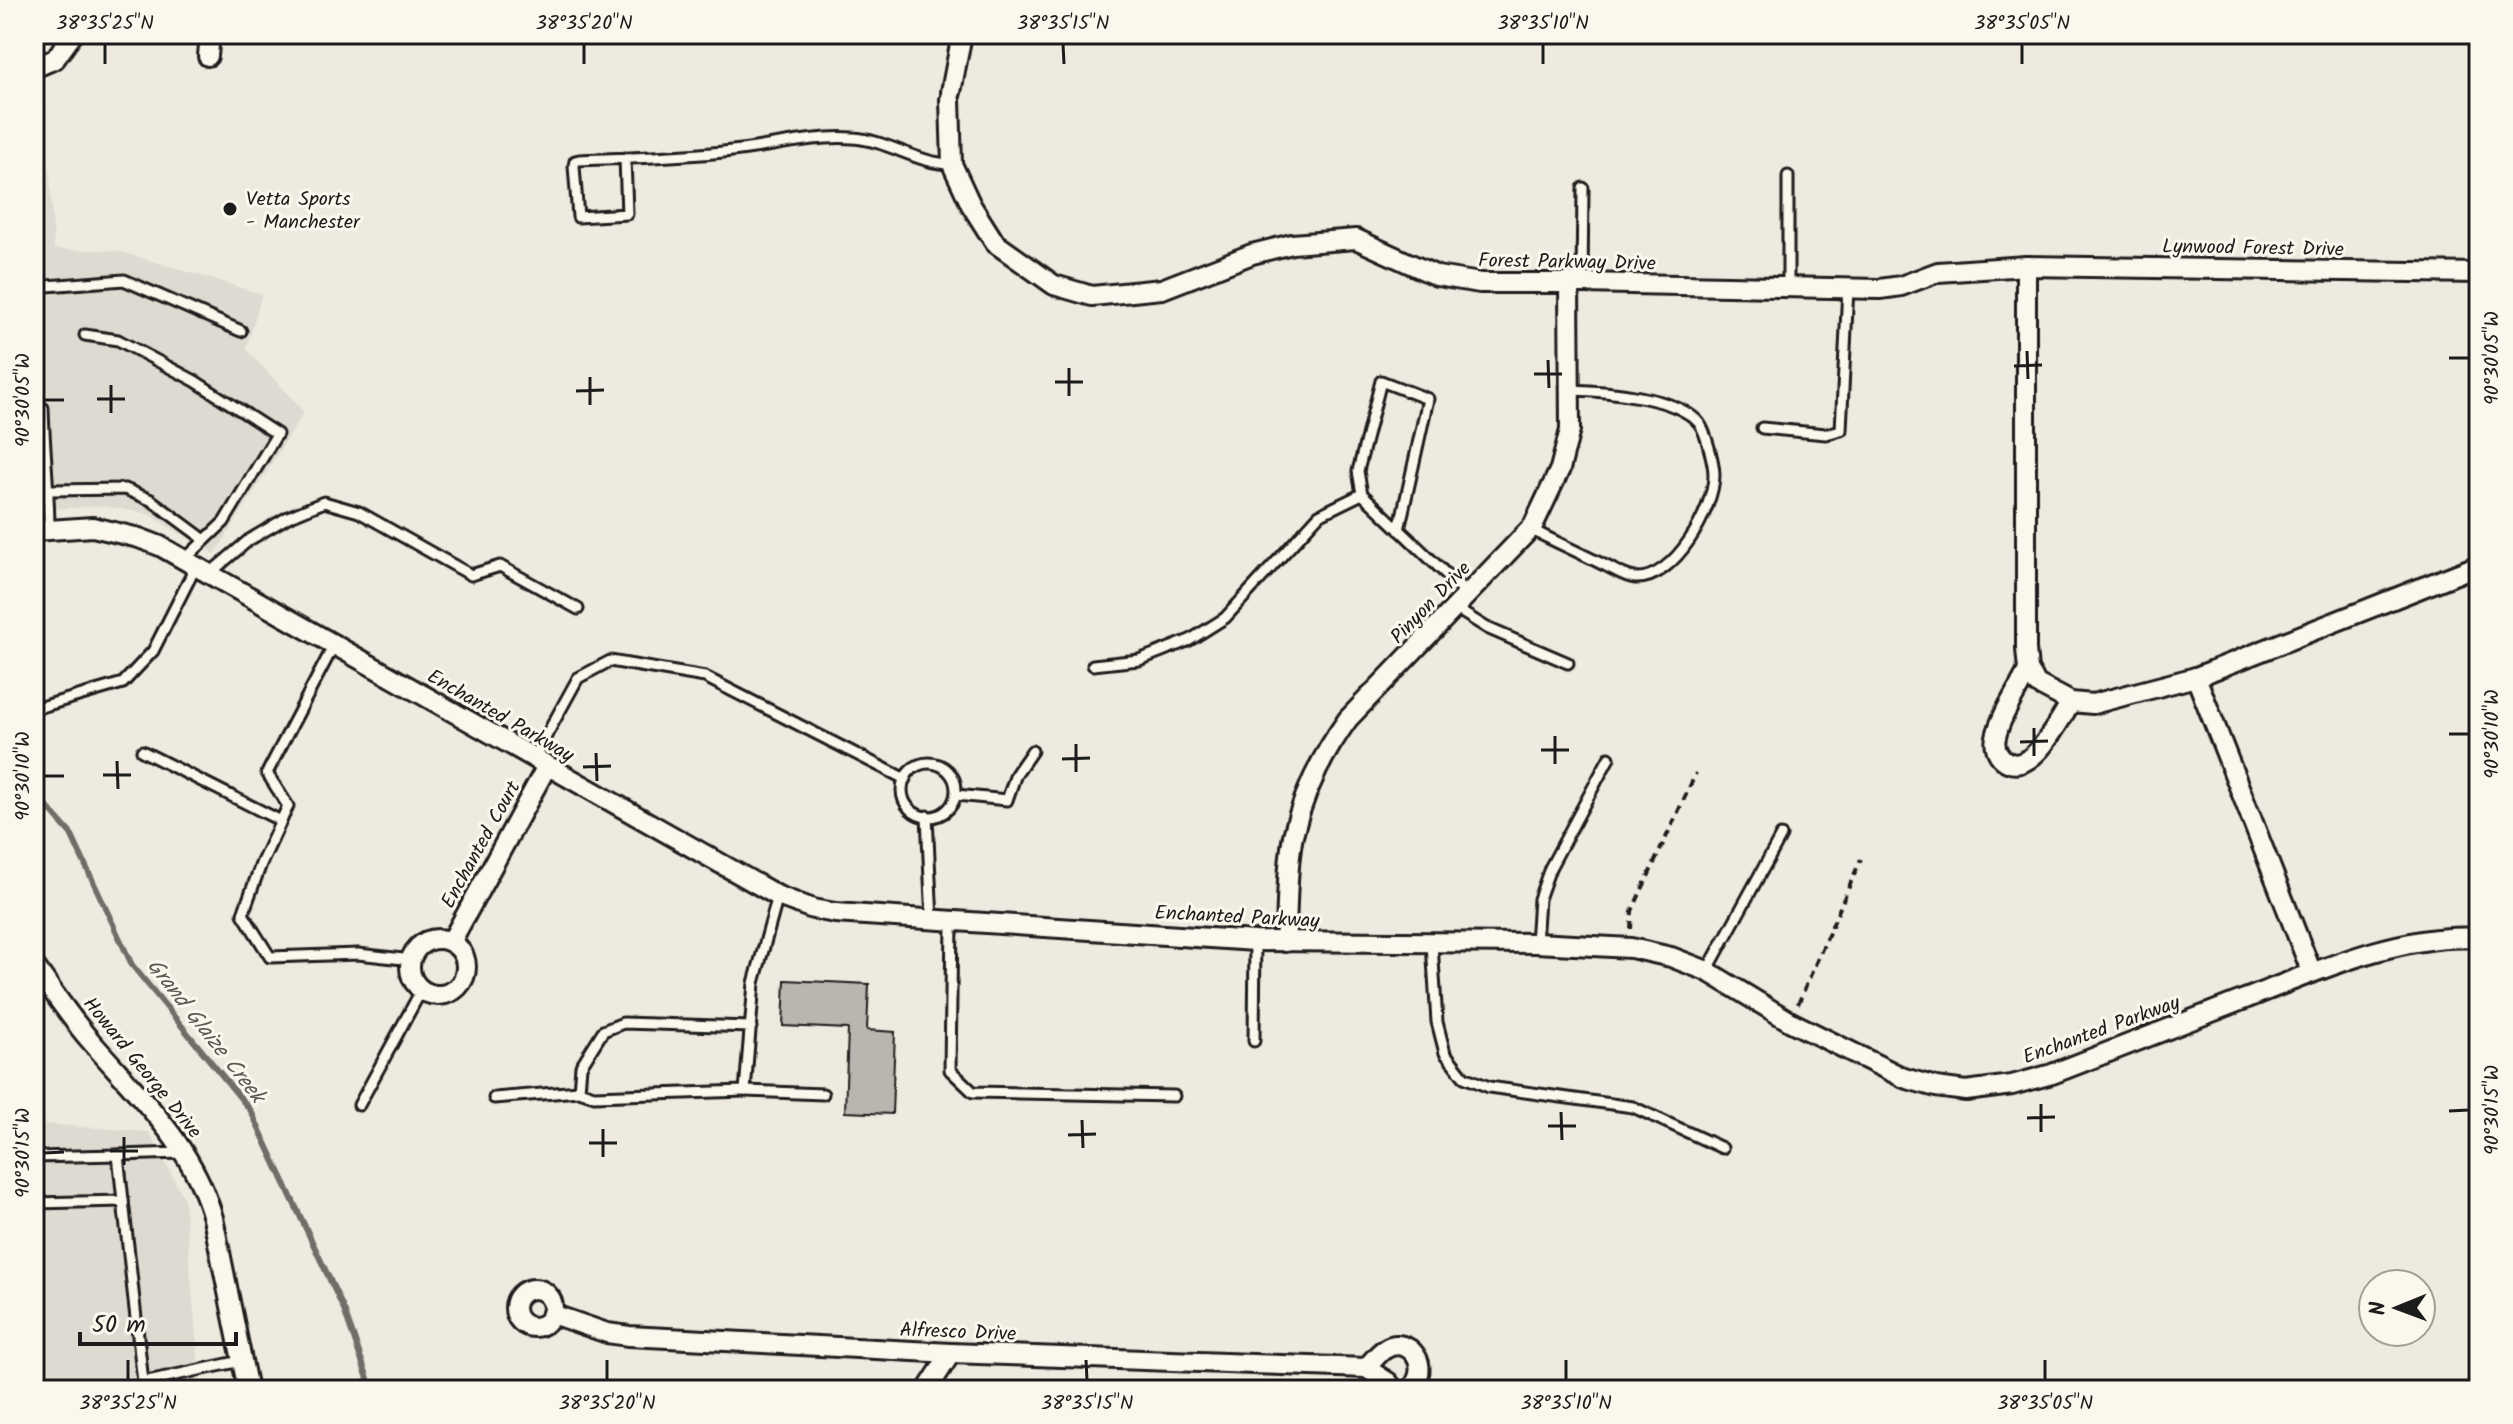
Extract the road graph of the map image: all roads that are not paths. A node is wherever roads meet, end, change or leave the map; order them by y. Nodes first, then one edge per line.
1 (73, 34) edge
2 (210, 34) edge
3 (962, 34) edge
4 (208, 56) dead end
5 (34, 68) edge
6 (625, 158) junction
7 (952, 164) junction
8 (1788, 176) dead end
9 (1583, 188) dead end
10 (2026, 266) junction
11 (1938, 272) joint
12 (2479, 273) edge
13 (1575, 282) junction
14 (34, 287) edge
15 (1788, 287) junction
16 (1848, 288) junction
17 (241, 331) dead end
18 (85, 335) dead end
19 (1571, 390) junction
20 (43, 408) dead end
21 (1762, 428) dead end
22 (49, 490) junction
23 (1362, 494) junction
24 (1530, 529) junction
25 (42, 530) edge
26 (1399, 530) junction
27 (205, 540) junction
28 (2479, 565) edge
29 (196, 567) junction
30 (1461, 601) junction
31 (578, 609) dead end
32 (334, 645) junction
33 (1568, 663) dead end
34 (1093, 665) dead end
35 (2028, 670) junction
36 (2196, 677) junction
37 (2071, 702) junction
38 (34, 709) edge
39 (142, 751) dead end
40 (1032, 751) dead end
41 (1609, 758) dead end
42 (540, 762) junction
43 (905, 779) junction
44 (956, 795) junction
45 (927, 816) junction
46 (281, 821) junction
47 (1781, 836) dead end
48 (778, 896) junction
49 (932, 921) junction
50 (952, 922) junction
51 (2479, 938) edge
52 (1255, 941) junction
53 (451, 942) junction
54 (1285, 942) junction
55 (1536, 943) junction
56 (1432, 944) junction
57 (412, 960) junction
58 (34, 965) edge
59 (1707, 971) junction
60 (2312, 973) junction
61 (422, 989) junction
62 (751, 1027) junction
63 (1254, 1041) dead end
64 (579, 1091) junction
65 (745, 1091) junction
66 (823, 1094) dead end
67 (1174, 1096) dead end
68 (494, 1098) dead end
69 (359, 1105) dead end
70 (1722, 1148) dead end
71 (185, 1153) junction
72 (118, 1155) junction
73 (34, 1157) edge
74 (123, 1201) junction
75 (34, 1203) edge
76 (552, 1314) dead end
77 (951, 1353) junction
78 (241, 1361) junction
79 (1366, 1368) junction
80 (143, 1386) edge
81 (1391, 1386) edge
82 (248, 1390) edge
83 (927, 1390) edge
84 (1410, 1390) edge

1 - 5 street
2 - 4 street
3 - 7 street, Forest Parkway Drive
6 - 6 lane
6 - 7 lane
7 - 13 street, Forest Parkway Drive
8 - 15 lane
9 - 13 lane
10 - 11 street, Lynwood Forest Drive
10 - 12 street, Lynwood Forest Drive
10 - 35 street
11 - 16 street, Forest Parkway Drive
13 - 15 street, Forest Parkway Drive
13 - 19 street, Pinyon Drive
14 - 17 lane
15 - 16 street, Forest Parkway Drive
16 - 21 lane
18 - 27 lane
19 - 24 street, Pinyon Drive
19 - 24 lane
20 - 22 lane
22 - 25 lane
22 - 27 lane
23 - 26 lane
23 - 26 lane
23 - 34 lane
24 - 30 street, Pinyon Drive
25 - 29 street, Enchanted Parkway
26 - 30 lane
27 - 29 lane
28 - 36 street
29 - 31 lane
29 - 32 street, Enchanted Parkway
29 - 38 lane
30 - 33 lane
30 - 54 street, Pinyon Drive
32 - 42 street, Enchanted Parkway
32 - 46 lane
35 - 37 street
35 - 37 street
36 - 37 street
36 - 60 street
39 - 46 lane
40 - 44 lane
41 - 55 lane
42 - 43 lane
42 - 48 street, Enchanted Parkway
42 - 53 street, Enchanted Court
43 - 44 lane
43 - 45 lane
44 - 45 lane
45 - 49 lane
46 - 57 lane
47 - 59 lane
48 - 49 street, Enchanted Parkway
48 - 62 lane
49 - 50 street, Enchanted Parkway
50 - 52 street, Enchanted Parkway
50 - 67 lane
51 - 60 street, Enchanted Parkway
52 - 54 street, Enchanted Parkway
52 - 63 lane
53 - 57 street
53 - 61 street
54 - 56 street, Enchanted Parkway
55 - 56 street, Enchanted Parkway
55 - 59 street, Enchanted Parkway
56 - 70 lane
57 - 61 street
58 - 71 street, Howard George Drive
59 - 60 street, Enchanted Parkway
61 - 69 lane
62 - 64 lane
62 - 65 lane
64 - 65 lane
64 - 68 lane
65 - 66 lane
71 - 72 lane
71 - 78 street, Howard George Drive
72 - 73 lane
72 - 74 lane
74 - 75 lane
74 - 80 lane
76 - 77 street, Alfresco Drive
77 - 79 street, Alfresco Drive
77 - 83 street
78 - 80 lane
78 - 82 street, Howard George Drive
79 - 81 street
79 - 84 street

